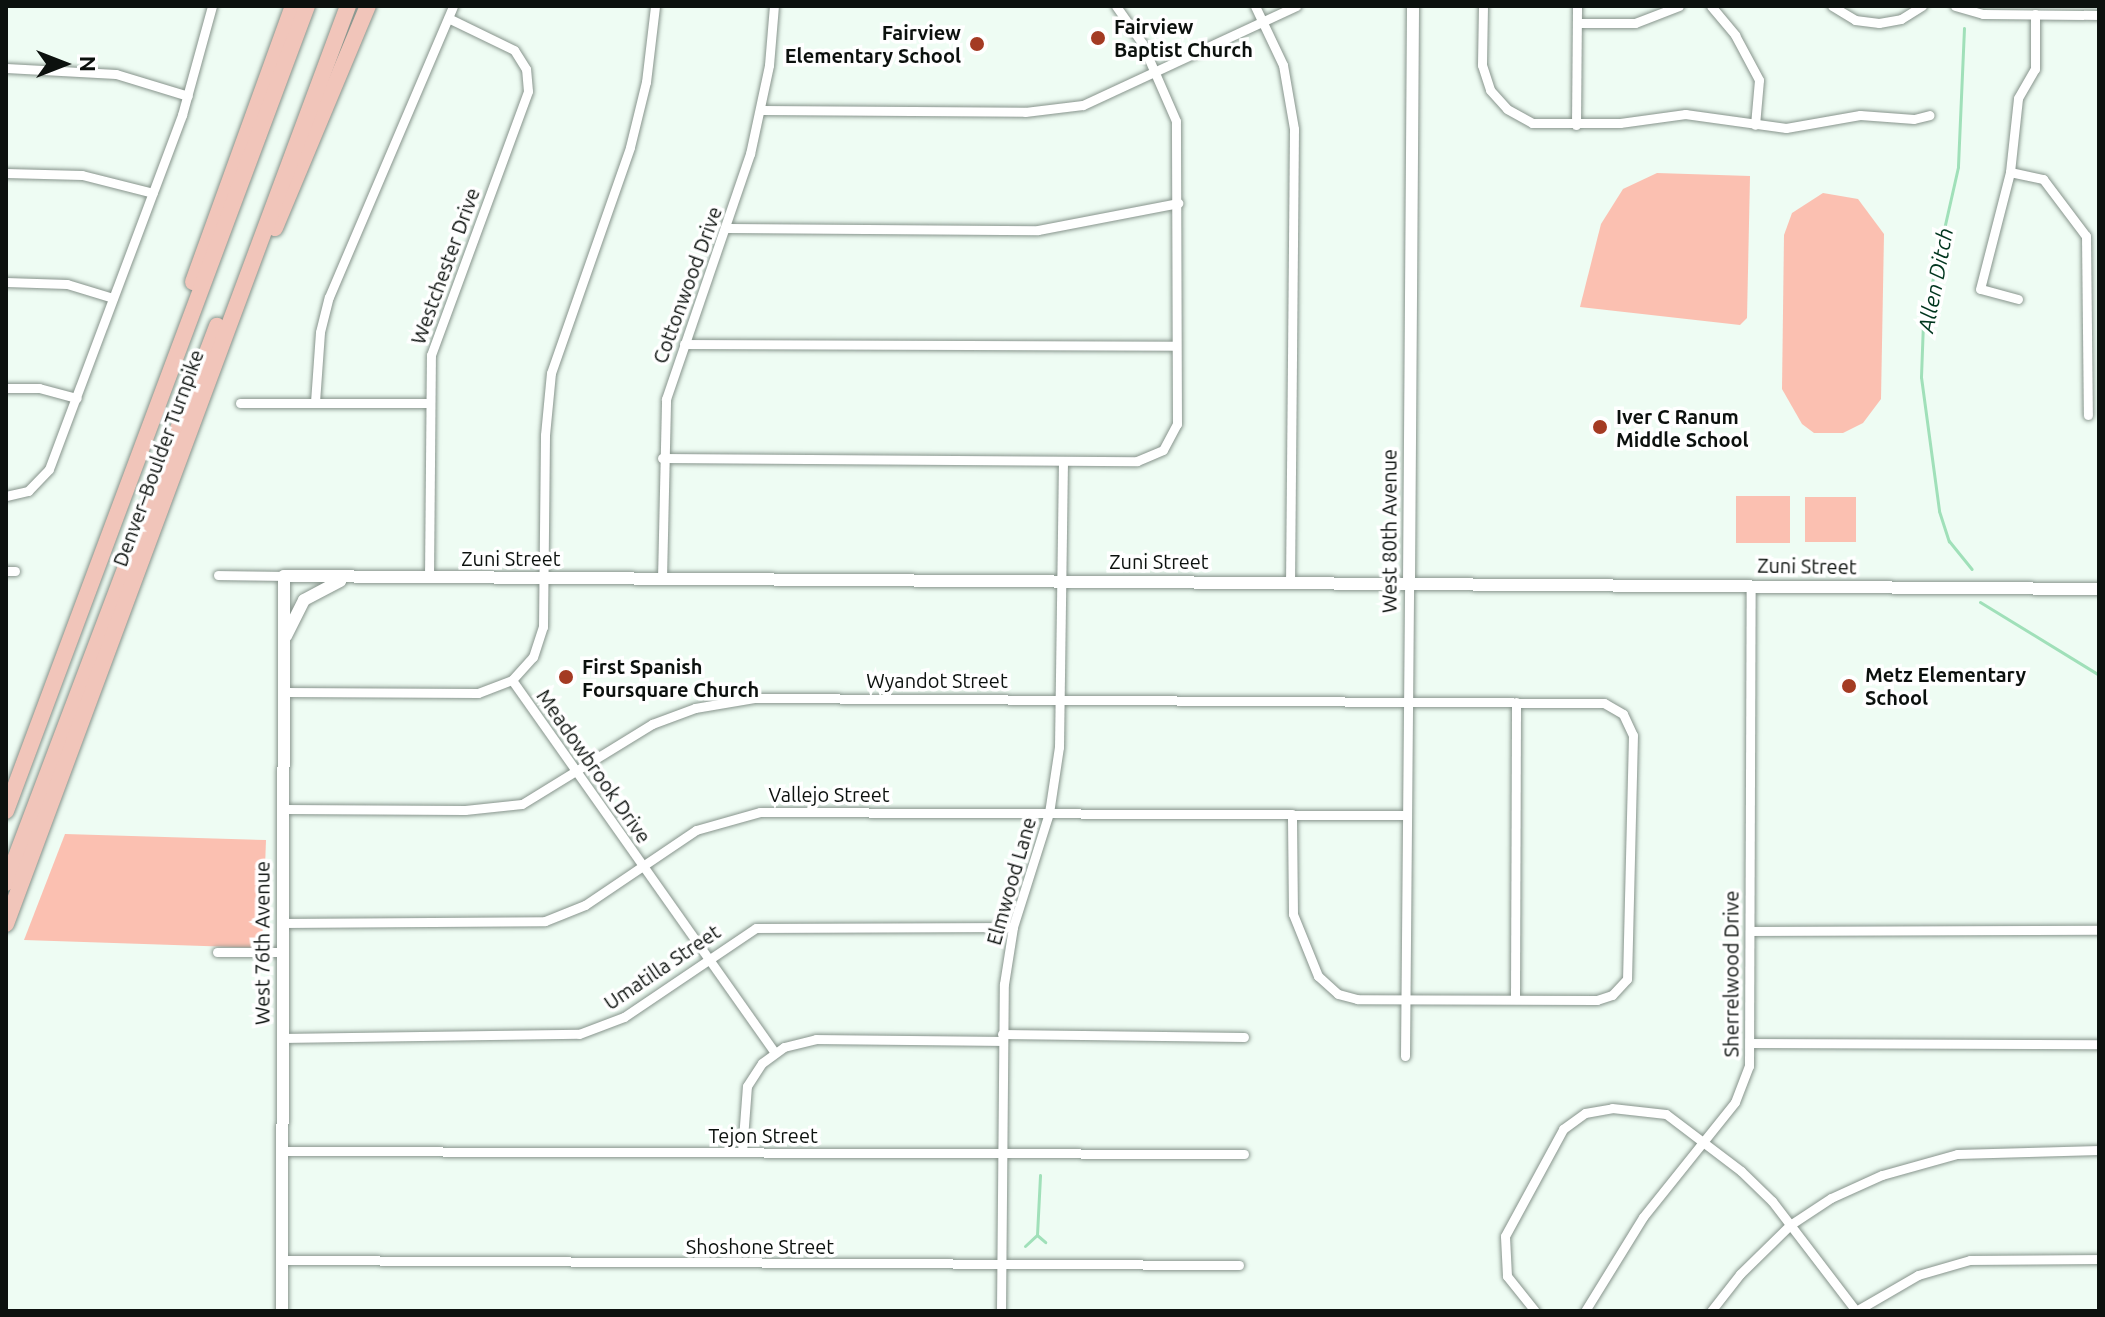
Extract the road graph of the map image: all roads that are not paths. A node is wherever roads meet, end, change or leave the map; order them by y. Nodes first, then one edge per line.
1 (212, 6) edge
2 (293, 6) edge
3 (309, 6) edge
4 (348, 6) edge
5 (368, 6) edge
6 (453, 6) edge
7 (655, 6) edge
8 (774, 6) edge
9 (1116, 6) edge
10 (1255, 6) edge
11 (1296, 6) edge
12 (1413, 6) edge
13 (1483, 6) edge
14 (1577, 6) edge
15 (1679, 6) edge
16 (1711, 6) edge
17 (1832, 6) edge
18 (1922, 6) edge
19 (1955, 6) edge
20 (2035, 14) junction
21 (2099, 15) edge
22 (448, 18) junction
23 (1263, 21) junction
24 (1577, 23) junction
25 (6, 68) edge
26 (1158, 74) junction
27 (188, 96) junction
28 (761, 110) junction
29 (1930, 115) dead end
30 (305, 119) junction
31 (1576, 125) junction
32 (1755, 125) junction
33 (2010, 172) junction
34 (6, 173) edge
35 (153, 193) junction
36 (1178, 203) junction
37 (728, 228) junction
38 (6, 282) edge
39 (113, 298) junction
40 (2018, 299) dead end
41 (684, 344) junction
42 (1176, 346) junction
43 (6, 388) edge
44 (77, 398) junction
45 (201, 398) junction
46 (315, 402) junction
47 (240, 403) dead end
48 (428, 403) junction
49 (2088, 415) dead end
50 (662, 458) junction
51 (1063, 462) junction
52 (129, 482) junction
53 (6, 496) edge
54 (218, 575) dead end
55 (284, 576) junction
56 (352, 577) junction
57 (429, 578) junction
58 (544, 578) junction
59 (662, 579) junction
60 (1062, 581) junction
61 (1290, 582) junction
62 (1409, 583) junction
63 (1751, 585) junction
64 (2099, 589) edge
65 (284, 643) junction
66 (512, 680) junction
67 (284, 692) junction
68 (1061, 699) junction
69 (1408, 701) junction
70 (1516, 702) junction
71 (577, 773) junction
72 (283, 809) junction
73 (6, 811) edge
74 (1049, 813) junction
75 (1292, 814) junction
76 (1406, 815) junction
77 (642, 866) junction
78 (6, 883) edge
79 (281, 923) junction
80 (6, 924) edge
81 (1013, 927) junction
82 (2099, 930) edge
83 (1750, 931) junction
84 (217, 952) dead end
85 (281, 952) junction
86 (708, 959) junction
87 (1405, 999) junction
88 (1515, 999) junction
89 (1002, 1037) junction
90 (1244, 1037) dead end
91 (281, 1038) junction
92 (1752, 1043) junction
93 (2099, 1044) edge
94 (774, 1052) junction
95 (1405, 1056) dead end
96 (1703, 1142) junction
97 (2099, 1150) edge
98 (282, 1151) junction
99 (742, 1152) junction
100 (1244, 1154) dead end
101 (1002, 1155) junction
102 (1790, 1225) junction
103 (2099, 1259) edge
104 (282, 1260) junction
105 (1001, 1265) junction
106 (1239, 1265) dead end
107 (282, 1311) edge
108 (1001, 1311) edge
109 (1535, 1311) edge
110 (1585, 1311) edge
111 (1711, 1311) edge
112 (1856, 1311) edge

1 - 27 street
2 - 52 highway
3 - 52 highway, Denver–Boulder Turnpike
4 - 30 highway, Denver–Boulder Turnpike
5 - 45 highway
6 - 22 street
7 - 58 street, Meadowbrook Drive
8 - 28 street, Cottonwood Drive
9 - 26 street
10 - 23 street
11 - 23 street
12 - 62 street, West 80th Avenue
13 - 31 street
14 - 24 street
15 - 24 street
16 - 32 street
17 - 18 street
19 - 20 street
20 - 21 street
20 - 33 street
22 - 46 street
22 - 48 street, Westchester Drive
23 - 26 street
23 - 61 street
24 - 31 street
25 - 27 street
26 - 28 street
26 - 36 street
27 - 35 street
28 - 37 street, Cottonwood Drive
29 - 32 street
30 - 45 highway, Denver–Boulder Turnpike
30 - 78 highway
31 - 32 street
33 - 40 street
33 - 49 street
34 - 35 street
35 - 39 street
36 - 37 street
36 - 42 street
37 - 41 street, Cottonwood Drive
38 - 39 street
39 - 44 street
41 - 42 street
41 - 50 street, Cottonwood Drive
42 - 51 street
43 - 44 street
44 - 53 street
45 - 80 highway, Denver–Boulder Turnpike
46 - 47 street
46 - 48 street
48 - 57 street, Westchester Drive
50 - 51 street
50 - 59 street, Cottonwood Drive
51 - 60 street, Elmwood Lane
52 - 73 highway, Denver–Boulder Turnpike
54 - 55 street, Zuni Street
55 - 56 street, Zuni Street
55 - 65 street, West 76th Avenue
56 - 57 street, Zuni Street
56 - 65 street
57 - 58 street, Zuni Street
58 - 59 street, Zuni Street
58 - 66 street, Meadowbrook Drive
59 - 60 street, Zuni Street
60 - 61 street, Zuni Street
60 - 68 street, Elmwood Lane
61 - 62 street, Zuni Street
62 - 63 street, Zuni Street
62 - 69 street, West 80th Avenue
63 - 64 street, Zuni Street
63 - 83 street, Sherrelwood Drive
65 - 67 street, West 76th Avenue
66 - 67 street
66 - 71 street, Meadowbrook Drive
67 - 72 street, West 76th Avenue
68 - 69 street, Wyandot Street
68 - 71 street, Wyandot Street
68 - 74 street, Elmwood Lane
69 - 70 street, Wyandot Street
69 - 76 street, West 80th Avenue
70 - 88 street
70 - 88 street, Wyandot Street
71 - 72 street, Wyandot Street
71 - 77 street, Meadowbrook Drive
72 - 79 street, West 76th Avenue
74 - 75 street, Vallejo Street
74 - 77 street, Vallejo Street
74 - 81 street, Elmwood Lane
75 - 76 street, Vallejo Street
75 - 87 street
76 - 87 street, West 80th Avenue
77 - 79 street, Vallejo Street
77 - 86 street, Meadowbrook Drive
79 - 85 street, West 76th Avenue
81 - 86 street, Umatilla Street
81 - 89 street, Elmwood Lane
82 - 83 street
83 - 92 street, Sherrelwood Drive
84 - 85 street
85 - 91 street, West 76th Avenue
86 - 91 street, Umatilla Street
86 - 94 street, Meadowbrook Drive
87 - 88 street
87 - 95 street, West 80th Avenue
89 - 90 street
89 - 94 street
89 - 101 street, Elmwood Lane
91 - 98 street, West 76th Avenue
92 - 93 street
92 - 96 street, Sherrelwood Drive
94 - 99 street
96 - 102 street
96 - 109 street
96 - 110 street, Sherrelwood Drive
97 - 102 street
98 - 99 street, Tejon Street
98 - 104 street, West 76th Avenue
99 - 101 street, Tejon Street
100 - 101 street, Tejon Street
101 - 105 street, Elmwood Lane
102 - 111 street
102 - 112 street
103 - 112 street
104 - 105 street, Shoshone Street
104 - 107 street, West 76th Avenue
105 - 106 street, Shoshone Street
105 - 108 street, Elmwood Lane

